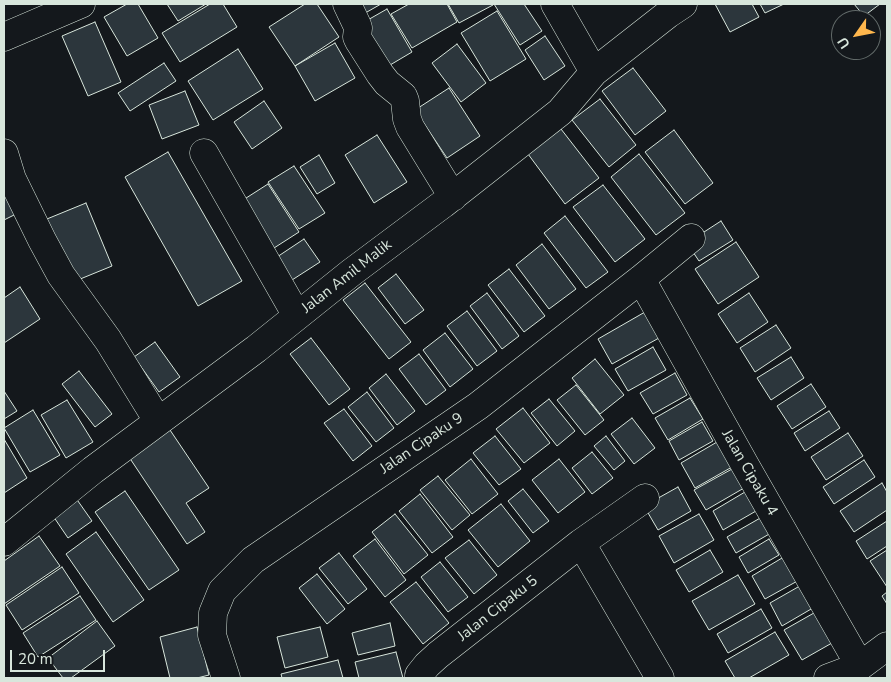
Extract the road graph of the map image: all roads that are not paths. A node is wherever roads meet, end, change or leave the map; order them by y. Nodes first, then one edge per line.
1 (81, 4) edge
2 (347, 4) edge
3 (556, 4) edge
4 (683, 4) edge
5 (4, 38) edge
6 (594, 72) junction
7 (4, 153) edge
8 (204, 153) dead end
9 (453, 197) junction
10 (691, 238) dead end
11 (641, 279) junction
12 (297, 316) junction
13 (158, 420) junction
14 (645, 498) dead end
15 (4, 542) edge
16 (581, 543) junction
17 (887, 646) edge
18 (860, 666) junction
19 (226, 678) edge
20 (419, 678) edge
21 (660, 678) edge
22 (828, 678) edge

1 - 5 street
2 - 9 street
3 - 6 street
4 - 6 street, Jalan Amil Malik
6 - 9 street, Jalan Amil Malik
7 - 13 street
8 - 12 street
9 - 12 street, Jalan Amil Malik
10 - 11 street, Jalan Cipaku 9
11 - 18 street, Jalan Cipaku 4
11 - 19 street, Jalan Cipaku 9
12 - 13 street, Jalan Amil Malik
13 - 15 street, Jalan Amil Malik
14 - 16 street, Jalan Cipaku 5
16 - 20 street, Jalan Cipaku 5
16 - 21 street
17 - 18 street
18 - 22 street

